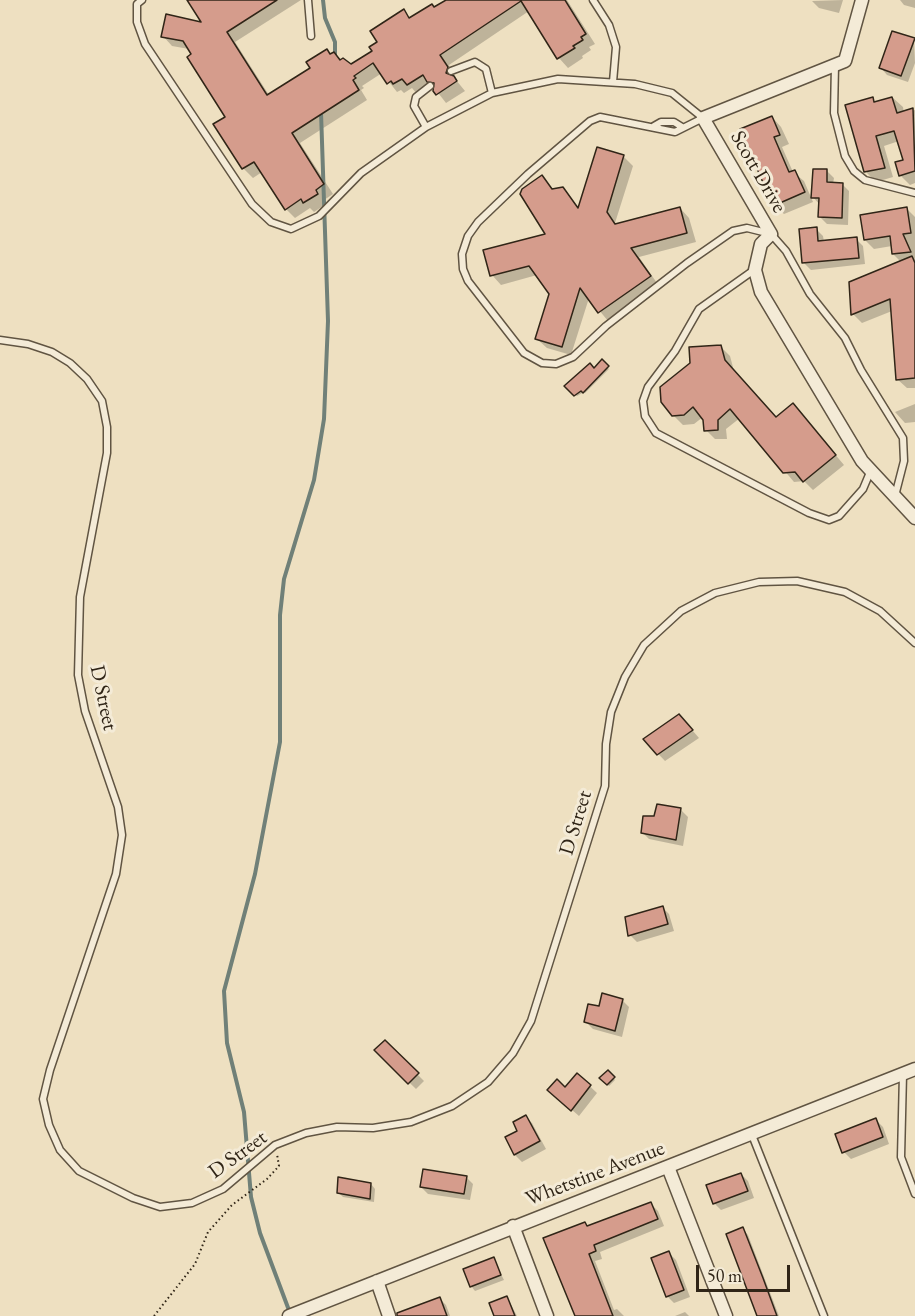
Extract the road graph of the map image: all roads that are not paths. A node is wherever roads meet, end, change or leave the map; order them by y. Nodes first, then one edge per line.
1 (142, 0) edge
2 (308, 0) edge
3 (594, 0) edge
4 (862, 0) edge
5 (311, 36) dead end
6 (835, 65) junction
7 (451, 71) dead end
8 (613, 82) junction
9 (430, 86) dead end
10 (492, 93) junction
11 (703, 118) junction
12 (426, 126) junction
13 (915, 193) edge
14 (771, 234) junction
15 (755, 270) junction
16 (0, 340) edge
17 (871, 470) junction
18 (895, 496) junction
19 (915, 518) edge
20 (915, 643) edge
21 (909, 1071) edge
22 (752, 1135) junction
23 (668, 1167) junction
24 (915, 1194) edge
25 (513, 1226) junction
26 (377, 1281) junction
27 (289, 1316) edge
28 (389, 1316) edge
29 (547, 1316) edge
30 (726, 1316) edge
31 (824, 1316) edge

1 - 12 lane
2 - 5 lane
3 - 8 lane
4 - 6 street
6 - 11 street, Scott Drive
6 - 13 lane
7 - 10 lane
8 - 10 lane
8 - 11 lane
9 - 12 lane
10 - 12 lane
11 - 14 street, Scott Drive
11 - 14 lane
14 - 15 street, Scott Drive
14 - 18 lane
15 - 17 street
15 - 17 lane
16 - 20 lane, D Street
17 - 18 street
18 - 19 street
21 - 22 street, Whetstine Avenue
21 - 24 lane
22 - 23 street, Whetstine Avenue
22 - 31 lane
23 - 25 street, Whetstine Avenue
23 - 30 street
25 - 26 street, Whetstine Avenue
25 - 29 street
26 - 27 street, Whetstine Avenue
26 - 28 street

